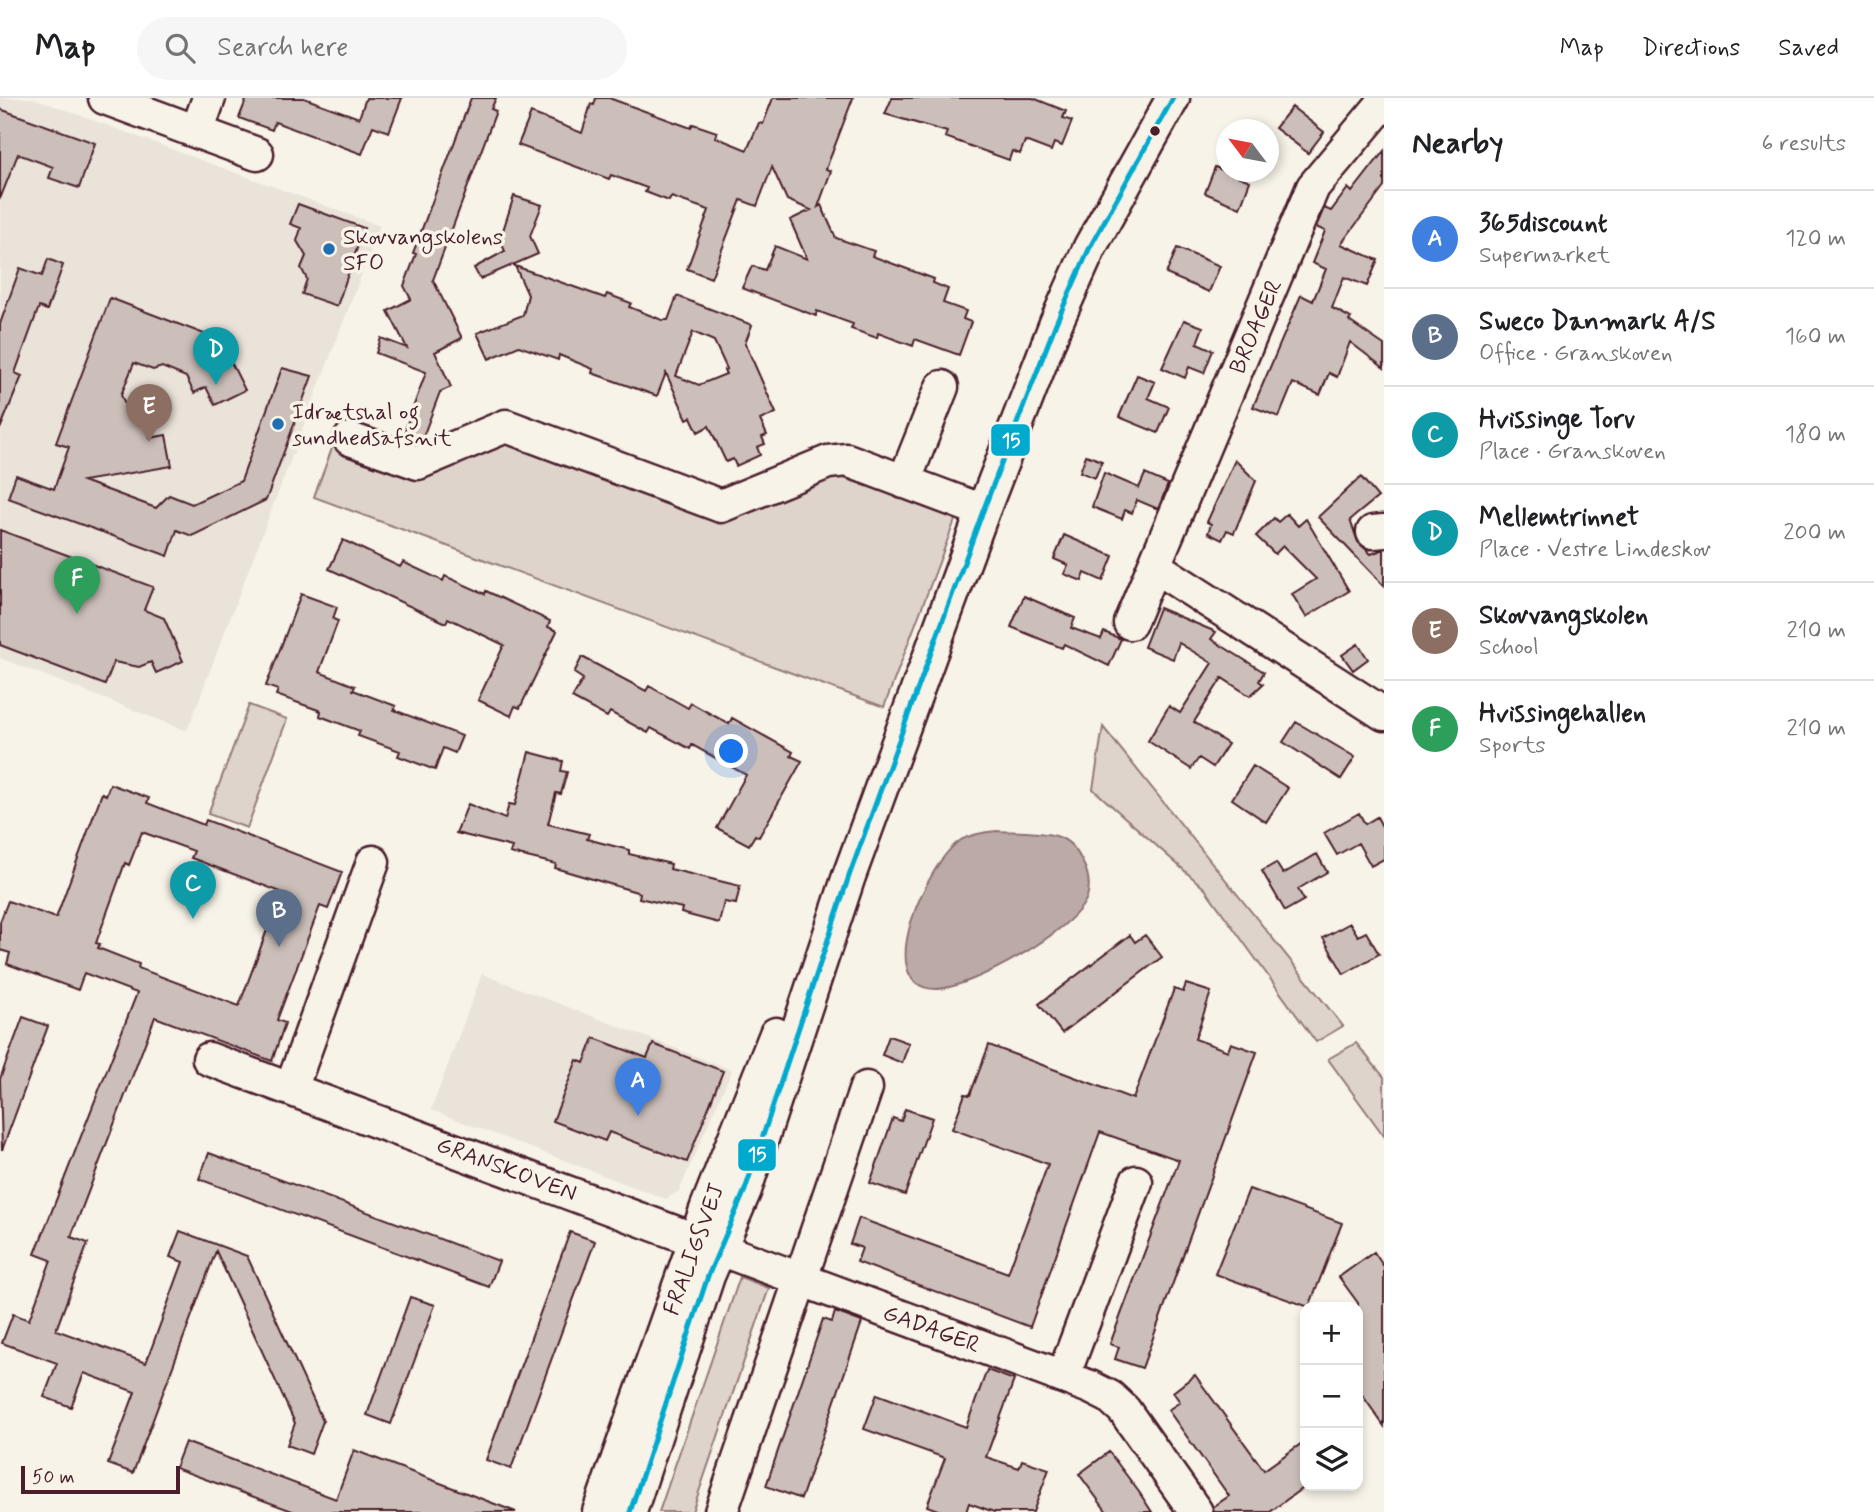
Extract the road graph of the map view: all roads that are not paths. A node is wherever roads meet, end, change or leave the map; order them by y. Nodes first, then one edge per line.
1 (105, 98) edge
2 (209, 98) edge
3 (1172, 98) edge
4 (1384, 102) edge
5 (197, 131) junction
6 (257, 154) dead end
7 (942, 387) dead end
8 (350, 439) dead end
9 (904, 482) junction
10 (983, 511) junction
11 (1154, 566) junction
12 (1130, 623) dead end
13 (1384, 714) edge
14 (373, 862) dead end
15 (209, 1059) dead end
16 (866, 1088) dead end
17 (292, 1089) junction
18 (1136, 1182) dead end
19 (708, 1244) junction
20 (801, 1279) junction
21 (1063, 1377) junction
22 (598, 1512) edge
23 (630, 1512) edge
24 (721, 1512) edge
25 (1196, 1512) edge

1 - 5 street
2 - 5 street
3 - 10 street, FRALIGSVEJ
4 - 11 street, BROAGER
5 - 6 street
7 - 9 street
8 - 9 street
9 - 10 street
10 - 19 street, FRALIGSVEJ
11 - 12 street, BROAGER
11 - 13 street
14 - 17 street
15 - 17 street, GRANSKOVEN
16 - 20 street
17 - 19 street, GRANSKOVEN
18 - 21 street
19 - 20 street, GADAGER
19 - 22 street, FRALIGSVEJ
19 - 23 street, FRALIGSVEJ
20 - 21 street, GADAGER
20 - 24 street
21 - 25 street, GADAGER

